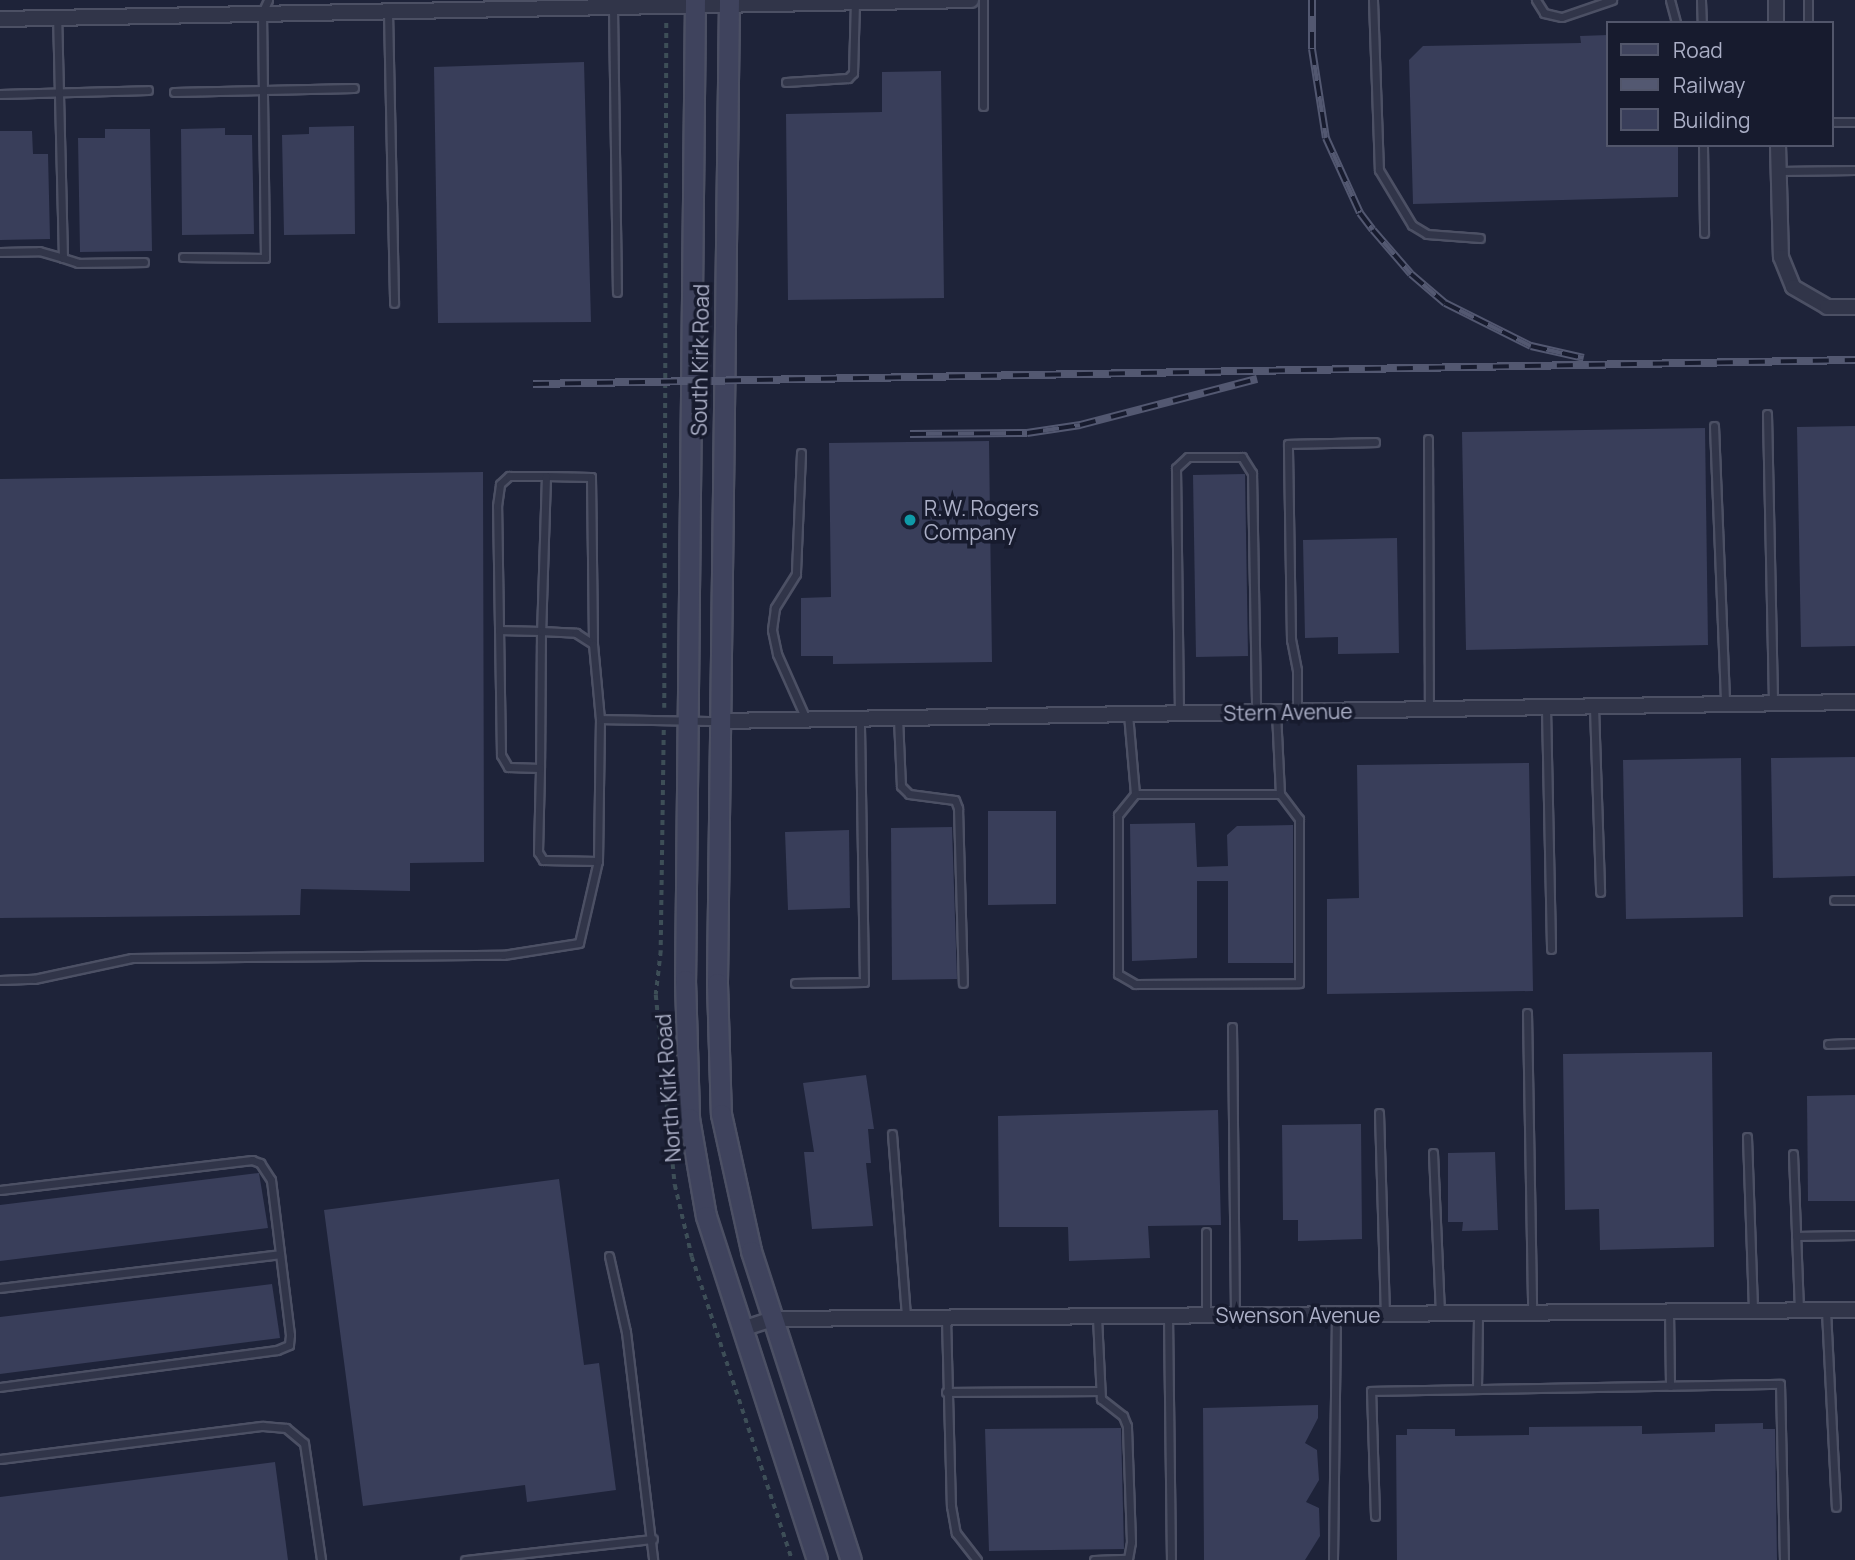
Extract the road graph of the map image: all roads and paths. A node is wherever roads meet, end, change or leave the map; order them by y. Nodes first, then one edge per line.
1 (971, 0) edge
2 (983, 0) edge
3 (1373, 0) edge
4 (1536, 0) edge
5 (1612, 0) edge
6 (1670, 0) edge
7 (1701, 0) edge
8 (1776, 0) edge
9 (1808, 0) edge
10 (695, 2) edge
11 (729, 2) edge
12 (855, 2) junction
13 (531, 4) edge
14 (265, 6) edge
15 (613, 7) junction
16 (388, 11) junction
17 (57, 18) junction
18 (0, 19) edge
19 (1675, 21) edge
20 (1702, 21) edge
21 (1776, 21) edge
22 (1808, 21) edge
23 (786, 82) dead end
24 (354, 88) dead end
25 (263, 89) junction
26 (148, 90) dead end
27 (59, 92) junction
28 (174, 92) dead end
29 (0, 93) edge
30 (983, 106) dead end
31 (1834, 122) edge
32 (1855, 122) edge
33 (1703, 147) edge
34 (1779, 147) edge
35 (1855, 170) edge
36 (1779, 171) junction
37 (1704, 233) dead end
38 (1480, 238) dead end
39 (0, 252) edge
40 (183, 257) dead end
41 (63, 258) junction
42 (144, 262) dead end
43 (617, 292) dead end
44 (394, 303) dead end
45 (1854, 306) edge
46 (1767, 414) dead end
47 (1714, 426) dead end
48 (1428, 439) dead end
49 (1375, 442) dead end
50 (801, 453) dead end
51 (546, 476) junction
52 (499, 630) junction
53 (541, 631) junction
54 (593, 644) junction
55 (1855, 702) edge
56 (1773, 703) junction
57 (1725, 704) junction
58 (1594, 706) junction
59 (1546, 707) junction
60 (1429, 709) junction
61 (1297, 711) junction
62 (1256, 712) junction
63 (1276, 712) junction
64 (1179, 713) junction
65 (1128, 714) junction
66 (898, 718) junction
67 (600, 719) junction
68 (807, 719) junction
69 (860, 719) junction
70 (688, 720) junction
71 (720, 721) junction
72 (540, 768) junction
73 (1135, 794) junction
74 (1280, 794) junction
75 (598, 861) junction
76 (1600, 892) dead end
77 (1834, 900) dead end
78 (1855, 900) edge
79 (1551, 949) dead end
80 (0, 980) edge
81 (795, 983) dead end
82 (963, 983) dead end
83 (1527, 1013) dead end
84 (1232, 1027) dead end
85 (1855, 1043) edge
86 (1828, 1044) dead end
87 (1379, 1113) dead end
88 (892, 1134) dead end
89 (1747, 1137) dead end
90 (1433, 1153) dead end
91 (1793, 1154) dead end
92 (0, 1190) edge
93 (1206, 1232) dead end
94 (1855, 1235) edge
95 (1797, 1236) junction
96 (280, 1254) junction
97 (609, 1256) dead end
98 (0, 1288) edge
99 (1799, 1310) junction
100 (1826, 1310) junction
101 (1855, 1310) edge
102 (1753, 1311) junction
103 (1669, 1312) junction
104 (1478, 1313) junction
105 (1532, 1313) junction
106 (1385, 1314) junction
107 (1440, 1314) junction
108 (1206, 1315) junction
109 (1235, 1315) junction
110 (1336, 1315) junction
111 (1168, 1316) junction
112 (1097, 1317) junction
113 (906, 1318) junction
114 (946, 1318) junction
115 (773, 1319) junction
116 (742, 1329) junction
117 (1670, 1386) junction
118 (0, 1387) edge
119 (1477, 1389) junction
120 (1099, 1391) junction
121 (946, 1392) junction
122 (0, 1459) edge
123 (1836, 1507) dead end
124 (1375, 1516) dead end
125 (653, 1539) junction
126 (321, 1560) edge
127 (464, 1560) edge
128 (653, 1560) edge
129 (817, 1560) edge
130 (851, 1560) edge
131 (977, 1560) edge
132 (1094, 1560) edge
133 (1171, 1560) edge
134 (1334, 1560) edge
135 (1784, 1560) edge

1 - 12 street
2 - 30 lane
3 - 38 lane
4 - 5 lane
6 - 19 lane
7 - 20 lane
8 - 21 street
9 - 22 lane
10 - 11 street
10 - 15 street
10 - 70 main road, South Kirk Road
11 - 12 street
11 - 71 main road, South Kirk Road
12 - 23 lane
13 - 15 street
13 - 16 street
14 - 16 street
14 - 17 street
14 - 25 lane
15 - 43 lane
16 - 44 lane
17 - 18 street
17 - 27 lane
24 - 25 lane
25 - 28 lane
25 - 40 lane
26 - 27 lane
27 - 29 lane
27 - 41 lane
31 - 32 lane
33 - 37 lane
34 - 36 street
35 - 36 lane
36 - 45 street
39 - 41 lane
41 - 42 lane
46 - 56 lane
47 - 57 lane
48 - 60 lane
49 - 61 lane
50 - 68 lane
51 - 52 lane
51 - 53 lane
51 - 54 lane
52 - 53 lane
52 - 72 lane
53 - 54 lane
53 - 72 lane
54 - 67 lane
55 - 56 street, Stern Avenue
56 - 57 street, Stern Avenue
57 - 58 street, Stern Avenue
58 - 59 street, Stern Avenue
58 - 76 lane
59 - 60 street, Stern Avenue
59 - 79 lane
60 - 61 street, Stern Avenue
61 - 63 street, Stern Avenue
62 - 63 street, Stern Avenue
62 - 64 street, Stern Avenue
62 - 64 lane
63 - 74 lane
64 - 65 street, Stern Avenue
65 - 66 street, Stern Avenue
65 - 73 lane
66 - 69 street, Stern Avenue
66 - 82 lane
67 - 70 lane
67 - 75 lane
68 - 69 street, Stern Avenue
68 - 71 street, Stern Avenue
69 - 81 lane
70 - 71 lane
70 - 116 main road, North Kirk Road
71 - 115 main road
72 - 75 lane
73 - 74 lane
73 - 74 lane
75 - 80 lane
77 - 78 lane
83 - 105 lane
84 - 109 lane
85 - 86 lane
87 - 106 lane
88 - 113 lane
89 - 102 lane
90 - 107 lane
91 - 95 lane
92 - 96 lane
93 - 108 lane
94 - 95 lane
95 - 99 lane
96 - 98 lane
96 - 118 lane
97 - 125 lane
99 - 100 street, Swenson Avenue
99 - 102 street, Swenson Avenue
100 - 101 street, Swenson Avenue
100 - 123 lane
102 - 103 street, Swenson Avenue
103 - 105 street, Swenson Avenue
103 - 117 lane
104 - 105 street, Swenson Avenue
104 - 107 street, Swenson Avenue
104 - 119 lane
106 - 107 street, Swenson Avenue
106 - 110 street, Swenson Avenue
108 - 109 street, Swenson Avenue
108 - 111 street, Swenson Avenue
109 - 110 street, Swenson Avenue
110 - 134 lane
111 - 112 street, Swenson Avenue
111 - 133 lane
112 - 114 street, Swenson Avenue
112 - 120 lane
113 - 114 street, Swenson Avenue
113 - 115 street, Swenson Avenue
114 - 121 lane
115 - 116 street, Swenson Avenue
115 - 130 main road
116 - 129 main road, North Kirk Road
117 - 119 lane
117 - 135 lane
119 - 124 lane
120 - 121 lane
120 - 132 lane
121 - 131 lane
122 - 126 lane
125 - 127 lane
125 - 128 lane

